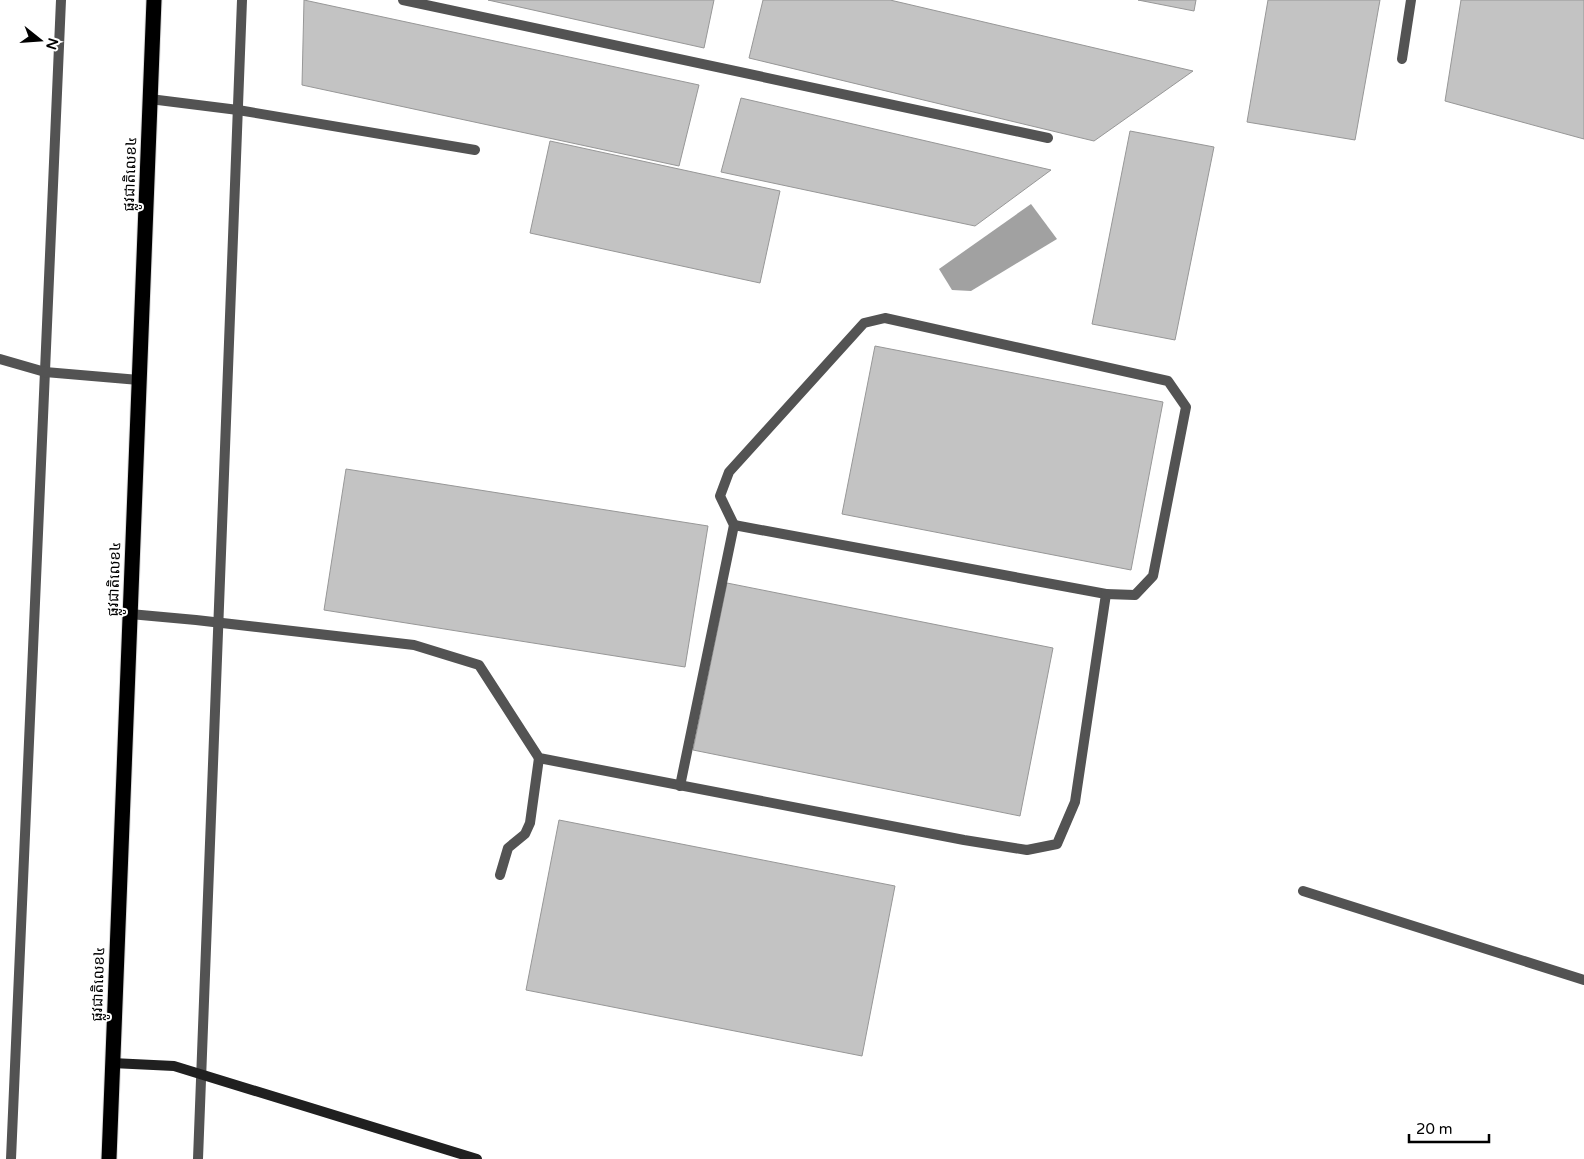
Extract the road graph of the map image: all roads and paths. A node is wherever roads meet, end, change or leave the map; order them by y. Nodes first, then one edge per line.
1 (61, 0) edge
2 (154, 0) edge
3 (242, 0) edge
4 (403, 0) edge
5 (1411, 0) edge
6 (1402, 59) dead end
7 (150, 99) junction
8 (238, 110) junction
9 (1048, 138) dead end
10 (474, 150) dead end
11 (0, 359) edge
12 (45, 372) junction
13 (139, 380) junction
14 (734, 525) junction
15 (1106, 594) junction
16 (130, 614) junction
17 (218, 623) junction
18 (539, 758) junction
19 (680, 786) junction
20 (500, 875) dead end
21 (1302, 891) dead end
22 (1584, 980) edge
23 (112, 1063) junction
24 (201, 1074) junction
25 (12, 1159) edge
26 (109, 1159) edge
27 (198, 1159) edge
28 (477, 1159) edge

1 - 12 street
2 - 7 highway, ផ្លូវជាតិលេខ៤
3 - 8 street
4 - 9 street
5 - 6 street
7 - 8 street
7 - 13 highway, ផ្លូវជាតិលេខ៤
8 - 10 street
8 - 17 street
11 - 12 street
12 - 13 street
12 - 25 street
13 - 16 highway, ផ្លូវជាតិលេខ៤
14 - 15 street
14 - 15 street
14 - 19 street
15 - 19 street
16 - 17 street
16 - 23 highway, ផ្លូវជាតិលេខ៤
17 - 18 street
17 - 24 street
18 - 19 street
18 - 20 street
21 - 22 street
23 - 24 street
23 - 26 highway, ផ្លូវជាតិលេខ៤
24 - 27 street
24 - 28 street

